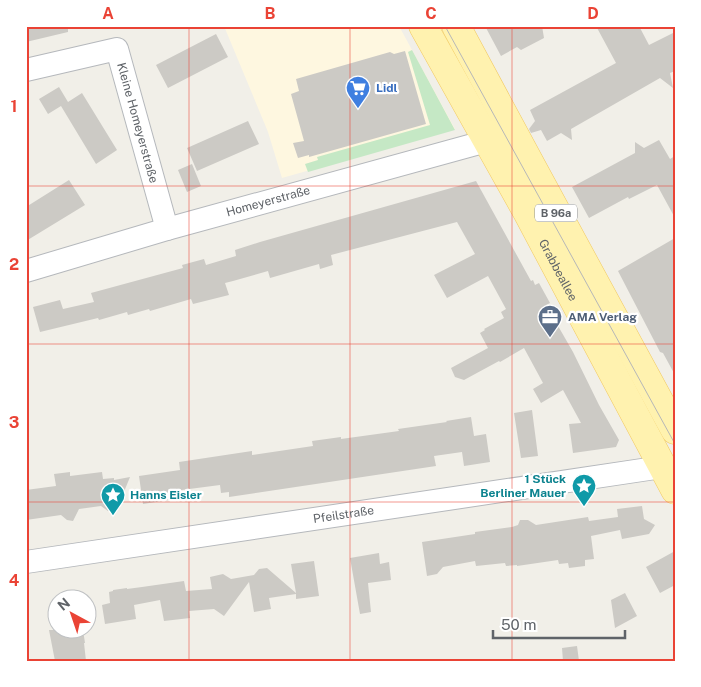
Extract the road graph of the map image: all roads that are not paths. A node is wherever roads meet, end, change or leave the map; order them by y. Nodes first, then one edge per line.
1 (423, 26) edge
2 (456, 26) edge
3 (26, 70) edge
4 (499, 135) junction
5 (167, 230) junction
6 (26, 271) edge
7 (675, 430) edge
8 (668, 479) edge
9 (26, 562) edge

1 - 4 main road, Grabbeallee / B 96a
2 - 4 main road, Grabbeallee / B 96a
3 - 5 street, Kleine Homeyerstraße
4 - 5 street, Homeyerstraße
4 - 7 main road, Grabbeallee / B 96a
4 - 8 main road, Grabbeallee / B 96a
5 - 6 street, Homeyerstraße
8 - 9 street, Pfeilstraße

